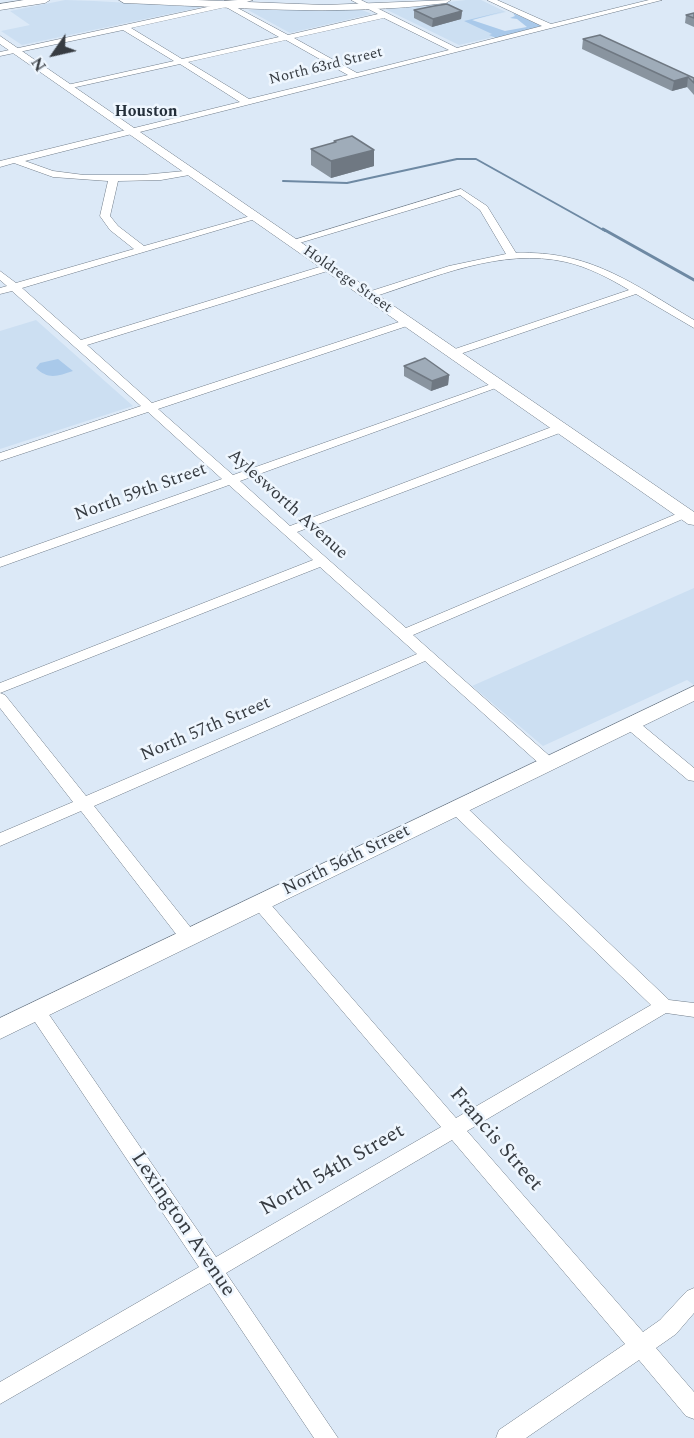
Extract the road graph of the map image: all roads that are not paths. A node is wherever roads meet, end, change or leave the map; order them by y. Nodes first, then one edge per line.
1 (45, 0) edge
2 (123, 0) edge
3 (148, 0) edge
4 (249, 0) edge
5 (355, 0) edge
6 (446, 0) edge
7 (491, 0) edge
8 (626, 0) edge
9 (658, 0) edge
10 (30, 1) edge
11 (223, 2) edge
12 (638, 5) junction
13 (367, 6) junction
14 (0, 7) edge
15 (385, 15) junction
16 (124, 27) junction
17 (550, 27) junction
18 (286, 38) junction
19 (0, 39) edge
20 (16, 50) junction
21 (456, 50) junction
22 (0, 54) edge
23 (181, 62) junction
24 (355, 75) junction
25 (70, 87) junction
26 (247, 102) junction
27 (133, 131) junction
28 (0, 153) edge
29 (15, 160) junction
30 (0, 164) edge
31 (192, 172) junction
32 (114, 177) junction
33 (257, 217) junction
34 (292, 242) junction
35 (142, 250) junction
36 (512, 255) junction
37 (330, 267) junction
38 (0, 274) edge
39 (14, 286) junction
40 (0, 291) edge
41 (635, 291) junction
42 (369, 295) junction
43 (409, 322) junction
44 (694, 325) edge
45 (79, 344) junction
46 (453, 353) junction
47 (498, 385) junction
48 (152, 407) junction
49 (561, 428) junction
50 (0, 457) edge
51 (232, 480) junction
52 (690, 518) edge
53 (289, 531) junction
54 (323, 561) junction
55 (0, 563) edge
56 (404, 634) junction
57 (427, 655) junction
58 (0, 688) edge
59 (694, 693) edge
60 (0, 698) edge
61 (631, 724) junction
62 (548, 764) junction
63 (694, 776) edge
64 (83, 804) junction
65 (457, 808) junction
66 (0, 840) edge
67 (260, 903) junction
68 (189, 938) junction
69 (664, 1006) junction
70 (694, 1010) edge
71 (37, 1011) junction
72 (0, 1029) edge
73 (453, 1129) junction
74 (213, 1269) junction
75 (694, 1298) edge
76 (641, 1346) junction
77 (0, 1394) edge
78 (694, 1408) edge
79 (327, 1438) edge
80 (507, 1438) edge

1 - 10 main road
2 - 3 main road
3 - 11 main road
4 - 11 street
5 - 13 street
6 - 13 main road
7 - 17 street
8 - 12 street
9 - 12 street, North 63rd Street
10 - 14 main road
11 - 13 main road
11 - 16 street
11 - 18 street
12 - 17 street, North 63rd Street
13 - 15 street
15 - 18 street
15 - 21 street
16 - 20 street
16 - 23 street
17 - 21 street, North 63rd Street
18 - 23 street
18 - 24 street
19 - 20 main road, Holdrege Street
20 - 22 street
20 - 25 main road, Holdrege Street
21 - 24 street, North 63rd Street
23 - 25 street
23 - 26 street
24 - 26 street, North 63rd Street
25 - 27 main road, Holdrege Street
26 - 27 street, North 63rd Street
27 - 29 street, North 63rd Street
27 - 31 main road, Holdrege Street
28 - 29 street
29 - 30 street, North 63rd Street
29 - 32 street
31 - 32 street
31 - 33 main road, Holdrege Street
32 - 35 street
33 - 34 main road, Holdrege Street
33 - 35 street
34 - 36 street
34 - 37 main road, Holdrege Street
35 - 39 street
36 - 41 street
36 - 42 street
37 - 42 main road, Holdrege Street
37 - 45 street
38 - 39 street, Aylesworth Avenue
39 - 40 street
39 - 45 street, Aylesworth Avenue
41 - 44 street
41 - 46 street
42 - 43 main road, Holdrege Street
43 - 46 main road, Holdrege Street
43 - 48 street
45 - 48 street, Aylesworth Avenue
46 - 47 main road, Holdrege Street
47 - 49 main road, Holdrege Street
47 - 51 street, North 59th Street
48 - 50 street
48 - 51 street, Aylesworth Avenue
49 - 52 main road, Holdrege Street
49 - 53 street
51 - 53 street, Aylesworth Avenue
51 - 55 street, North 59th Street
52 - 56 street
53 - 54 street, Aylesworth Avenue
54 - 56 street, Aylesworth Avenue
54 - 58 street
56 - 57 street, Aylesworth Avenue
57 - 62 street, Aylesworth Avenue
57 - 64 street, North 57th Street
59 - 61 main road, North 56th Street
60 - 64 street
61 - 62 main road, North 56th Street
61 - 63 street
62 - 65 main road, North 56th Street
64 - 66 street, North 57th Street
64 - 68 street
65 - 67 main road, North 56th Street
65 - 69 street
67 - 68 main road, North 56th Street
67 - 73 street, Francis Street
68 - 71 main road, North 56th Street
69 - 70 street
69 - 73 street, North 54th Street
71 - 72 main road, North 56th Street
71 - 74 street, Lexington Avenue
73 - 74 street, North 54th Street
73 - 76 street, Francis Street
74 - 77 street, North 54th Street
74 - 79 street, Lexington Avenue
75 - 76 street
76 - 78 street, Francis Street
76 - 80 street

